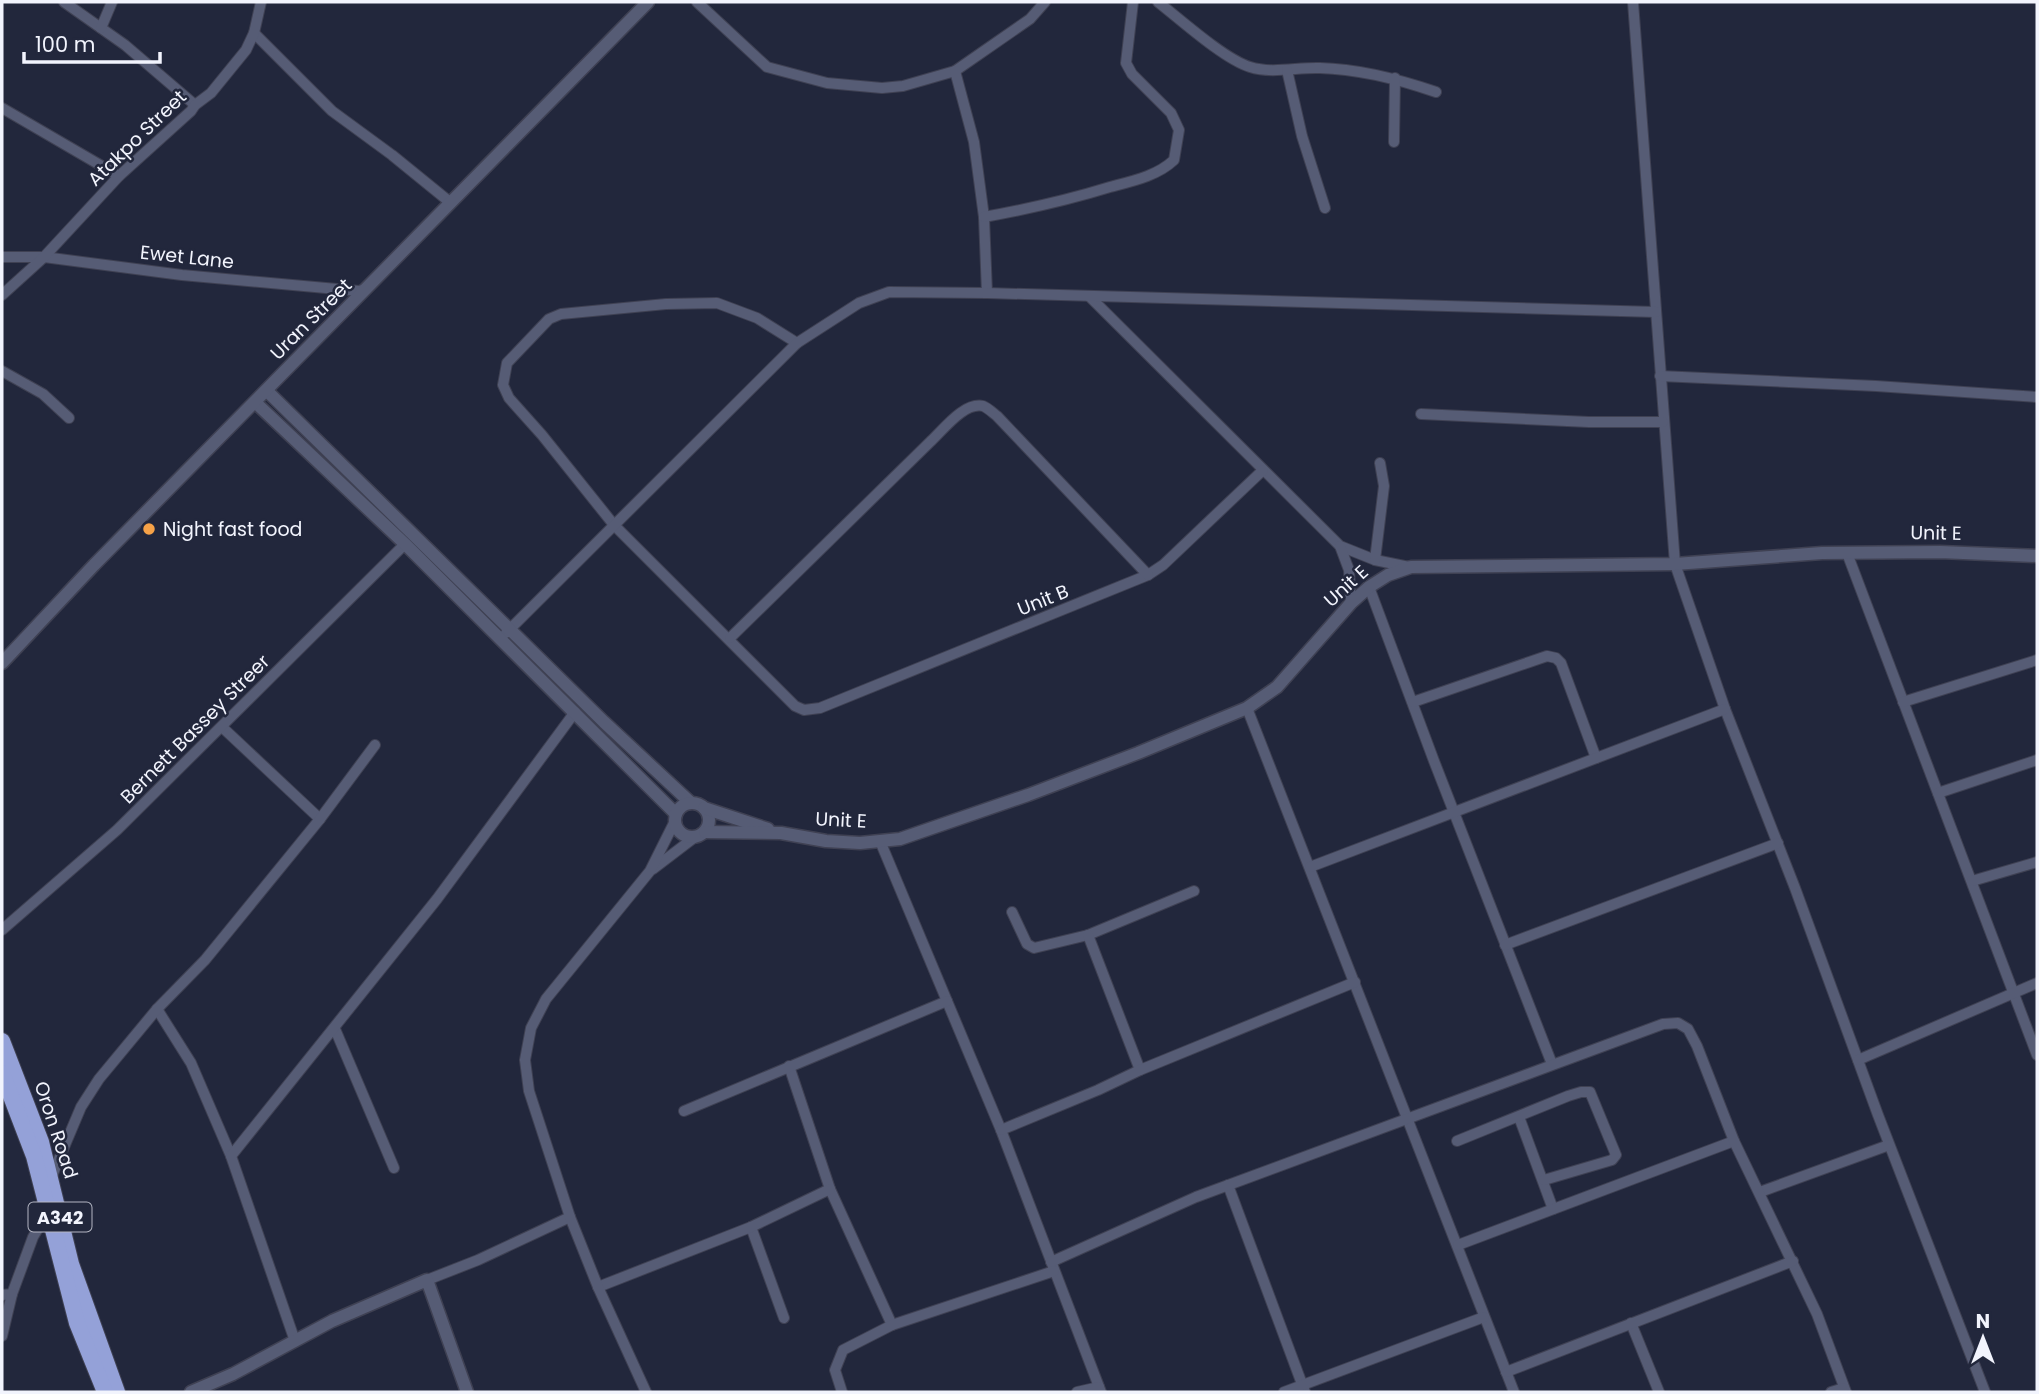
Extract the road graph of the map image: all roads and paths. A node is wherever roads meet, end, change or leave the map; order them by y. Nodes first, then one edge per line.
1 (64, 2) edge
2 (112, 2) edge
3 (261, 2) edge
4 (648, 2) edge
5 (697, 2) edge
6 (1045, 2) edge
7 (1132, 2) edge
8 (1158, 2) edge
9 (1633, 2) edge
10 (101, 28) junction
11 (254, 33) junction
12 (1287, 70) junction
13 (955, 71) junction
14 (1395, 78) junction
15 (1436, 92) dead end
16 (195, 105) junction
17 (2, 108) edge
18 (1394, 142) dead end
19 (119, 176) junction
20 (451, 203) junction
21 (1325, 208) dead end
22 (984, 217) junction
23 (2, 257) edge
24 (44, 257) junction
25 (369, 288) junction
26 (987, 293) junction
27 (2, 295) edge
28 (1089, 296) junction
29 (1656, 312) junction
30 (797, 343) junction
31 (2, 371) edge
32 (1660, 376) junction
33 (267, 391) junction
34 (2037, 397) edge
35 (256, 403) junction
36 (1421, 414) dead end
37 (69, 418) dead end
38 (1663, 422) junction
39 (1380, 463) dead end
40 (1263, 470) junction
41 (614, 525) junction
42 (405, 544) junction
43 (1340, 547) junction
44 (1847, 552) junction
45 (2037, 556) edge
46 (1375, 560) junction
47 (1675, 564) junction
48 (1410, 567) junction
49 (1149, 575) junction
50 (1369, 587) junction
51 (1351, 603) junction
52 (505, 634) junction
53 (730, 638) junction
54 (2037, 660) edge
55 (2, 663) edge
56 (1413, 702) junction
57 (1903, 702) junction
58 (1247, 708) junction
59 (1725, 709) junction
60 (575, 712) junction
61 (222, 727) junction
62 (375, 745) dead end
63 (1596, 758) junction
64 (2037, 760) edge
65 (1938, 793) junction
66 (697, 805) junction
67 (1454, 813) junction
68 (675, 818) junction
69 (320, 819) junction
70 (781, 834) junction
71 (700, 835) junction
72 (880, 841) junction
73 (1777, 843) junction
74 (2037, 862) edge
75 (1310, 867) junction
76 (650, 871) junction
77 (1972, 881) junction
78 (1194, 891) dead end
79 (1012, 912) dead end
80 (2, 930) edge
81 (1088, 935) junction
82 (1505, 945) junction
83 (1355, 982) junction
84 (2037, 983) edge
85 (2014, 993) junction
86 (947, 1001) junction
87 (157, 1009) junction
88 (335, 1029) junction
89 (2, 1041) edge
90 (2037, 1055) edge
91 (1858, 1060) junction
92 (1552, 1064) junction
93 (789, 1066) junction
94 (1140, 1070) junction
95 (2, 1073) edge
96 (684, 1111) dead end
97 (1408, 1117) junction
98 (1519, 1117) junction
99 (1001, 1130) junction
100 (1457, 1141) dead end
101 (1734, 1141) junction
102 (1889, 1145) junction
103 (231, 1156) junction
104 (394, 1168) dead end
105 (51, 1178) junction
106 (1544, 1180) junction
107 (1228, 1185) junction
108 (830, 1189) junction
109 (1760, 1192) junction
110 (1553, 1209) junction
111 (48, 1212) junction
112 (570, 1217) junction
113 (751, 1227) junction
114 (1458, 1245) junction
115 (1793, 1261) junction
116 (1053, 1266) junction
117 (427, 1280) junction
118 (598, 1287) junction
119 (7, 1294) edge
120 (1484, 1317) junction
121 (784, 1318) dead end
122 (1631, 1324) junction
123 (892, 1325) junction
124 (2, 1336) edge
125 (295, 1341) junction
126 (1506, 1372) junction
127 (1303, 1389) edge
128 (1100, 1390) edge
129 (1845, 1390) edge
130 (105, 1392) edge
131 (117, 1392) edge
132 (191, 1392) edge
133 (467, 1392) edge
134 (646, 1392) edge
135 (842, 1392) edge
136 (1077, 1392) edge
137 (1284, 1392) edge
138 (1514, 1392) edge
139 (1659, 1392) edge
140 (1831, 1392) edge
141 (1985, 1392) edge

1 - 10 street
2 - 10 street
3 - 11 street, Atakpo Street
4 - 20 street, Uran Street
5 - 13 street
6 - 13 street
7 - 22 street
8 - 12 street
9 - 29 street
10 - 16 street
11 - 16 street, Atakpo Street
11 - 20 street
12 - 14 street
12 - 21 street
13 - 22 street
14 - 15 street
14 - 18 street
16 - 19 street, Atakpo Street
17 - 19 street
19 - 24 street, Atakpo Street
20 - 25 street, Uran Street
22 - 26 street
23 - 24 street, Ewet Lane
24 - 25 street, Ewet Lane
24 - 27 street, Atakpo Street
25 - 33 street, Uran Street
26 - 28 street
26 - 30 street
28 - 29 street
28 - 40 street
29 - 32 street
30 - 41 street
30 - 41 street
31 - 37 street
32 - 34 street
32 - 38 street
33 - 35 street, Uran Street
33 - 52 street
35 - 42 street
35 - 55 street, Uran Street
36 - 38 street
38 - 47 street
39 - 46 street
40 - 43 street
40 - 49 street, Unit B
41 - 52 street
41 - 53 street
42 - 52 street
42 - 61 street, Bernett Bassey Streer
43 - 46 street
43 - 51 street
44 - 45 street, Unit E
44 - 47 street, Unit E
44 - 57 street
46 - 48 street
47 - 48 street, Unit E
47 - 59 street
48 - 50 street, Unit E
49 - 53 street, Unit B
49 - 53 street
50 - 51 street, Unit E
50 - 56 street
51 - 58 street, Unit E
52 - 60 street
52 - 66 street
54 - 57 street
56 - 63 street
56 - 67 street
57 - 65 street
58 - 72 street, Unit E
58 - 75 street
59 - 63 street
59 - 73 street
60 - 68 street
60 - 88 street
61 - 69 street
61 - 80 street, Bernett Bassey Streer
62 - 69 street
63 - 67 street
64 - 65 street
65 - 77 street
66 - 68 street
66 - 70 street
66 - 71 street
67 - 75 street
67 - 82 street
68 - 71 street
68 - 76 street
69 - 87 street
70 - 71 street
70 - 72 street, Unit E
71 - 76 street
72 - 86 street
73 - 82 street
73 - 91 street
74 - 77 street
75 - 83 street
76 - 112 street
77 - 85 street
78 - 81 street
79 - 81 street
81 - 94 street
82 - 92 street
83 - 94 street
83 - 97 street
84 - 85 street
85 - 90 street
85 - 91 street
86 - 93 street
86 - 99 street
87 - 103 street
87 - 105 street
88 - 103 street
88 - 104 street
89 - 105 highway, Oron Road / A342
91 - 102 street
92 - 97 street
92 - 101 street
93 - 96 street
93 - 108 street
94 - 99 street
95 - 111 highway, Oron Road / A342
97 - 107 street
97 - 114 street
98 - 100 street
98 - 106 street
98 - 106 street
99 - 116 street
101 - 109 street
101 - 110 street
102 - 109 street
102 - 141 street
103 - 125 street
105 - 131 highway, Oron Road / A342
106 - 110 street
107 - 116 street
107 - 127 street
108 - 113 street
108 - 123 street
109 - 115 street
110 - 114 street
111 - 119 street
111 - 130 highway, Oron Road / A342
112 - 117 street
112 - 118 street
113 - 118 street
113 - 121 street
114 - 120 street
115 - 122 street
115 - 129 street
116 - 123 street
116 - 128 street
117 - 125 street
117 - 133 street
118 - 134 street
119 - 124 street
120 - 126 street
120 - 127 street
122 - 126 street
122 - 139 street
123 - 135 street
125 - 132 street
126 - 138 street
127 - 137 street
128 - 136 street
129 - 140 street

